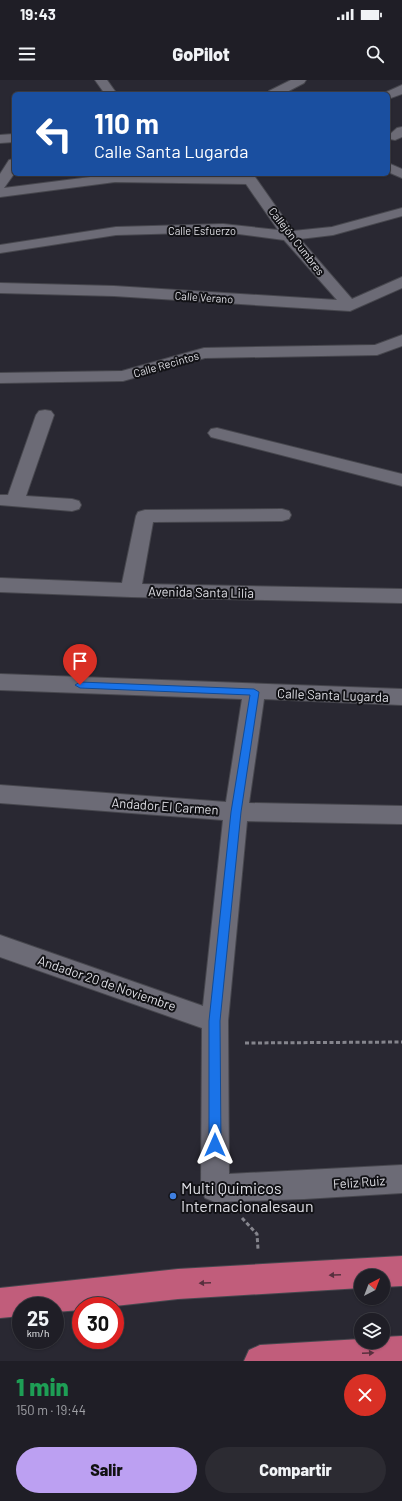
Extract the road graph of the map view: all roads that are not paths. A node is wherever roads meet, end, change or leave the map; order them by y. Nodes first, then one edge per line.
1 (101, 80) edge
2 (300, 80) edge
3 (402, 90) edge
4 (110, 92) edge
5 (277, 92) edge
6 (390, 94) edge
7 (12, 138) edge
8 (0, 139) edge
9 (8, 166) edge
10 (390, 168) edge
11 (402, 174) edge
12 (248, 177) edge
13 (0, 185) edge
14 (0, 193) edge
15 (402, 212) edge
16 (289, 236) junction
17 (0, 249) edge
18 (402, 282) edge
19 (0, 288) edge
20 (350, 306) junction
21 (402, 340) edge
22 (0, 378) edge
23 (45, 415) dead end
24 (217, 433) dead end
25 (402, 480) edge
26 (8, 501) edge
27 (72, 505) dead end
28 (282, 515) dead end
29 (0, 585) edge
30 (131, 590) junction
31 (402, 596) edge
32 (0, 682) edge
33 (254, 692) junction
34 (402, 698) edge
35 (0, 794) edge
36 (236, 812) junction
37 (402, 815) edge
38 (0, 946) edge
39 (215, 1032) junction
40 (402, 1178) edge
41 (402, 1271) edge
42 (0, 1303) edge
43 (402, 1352) edge
44 (260, 1361) edge

1 - 4 street
2 - 5 street
3 - 6 street
7 - 8 street
9 - 13 street
10 - 11 street
12 - 14 street
12 - 16 street, Callejón Cumbres
15 - 16 street, Calle Esfuerzo
16 - 17 street, Calle Esfuerzo
16 - 20 street, Callejón Cumbres
18 - 20 street, Calle Verano
19 - 20 street, Calle Verano
21 - 22 street, Calle Recintos
23 - 26 street
24 - 25 street
26 - 27 street
28 - 30 street
29 - 30 street, Avenida Santa Lilia
30 - 31 street, Avenida Santa Lilia
32 - 33 street, Calle Santa Lugarda
33 - 34 street, Calle Santa Lugarda
33 - 36 street
35 - 36 street, Andador El Carmen
36 - 37 street, Andador El Carmen
36 - 39 street
38 - 39 street, Andador 20 de Noviembre
39 - 40 street, Feliz Ruiz
41 -> 42 highway
44 -> 43 highway

